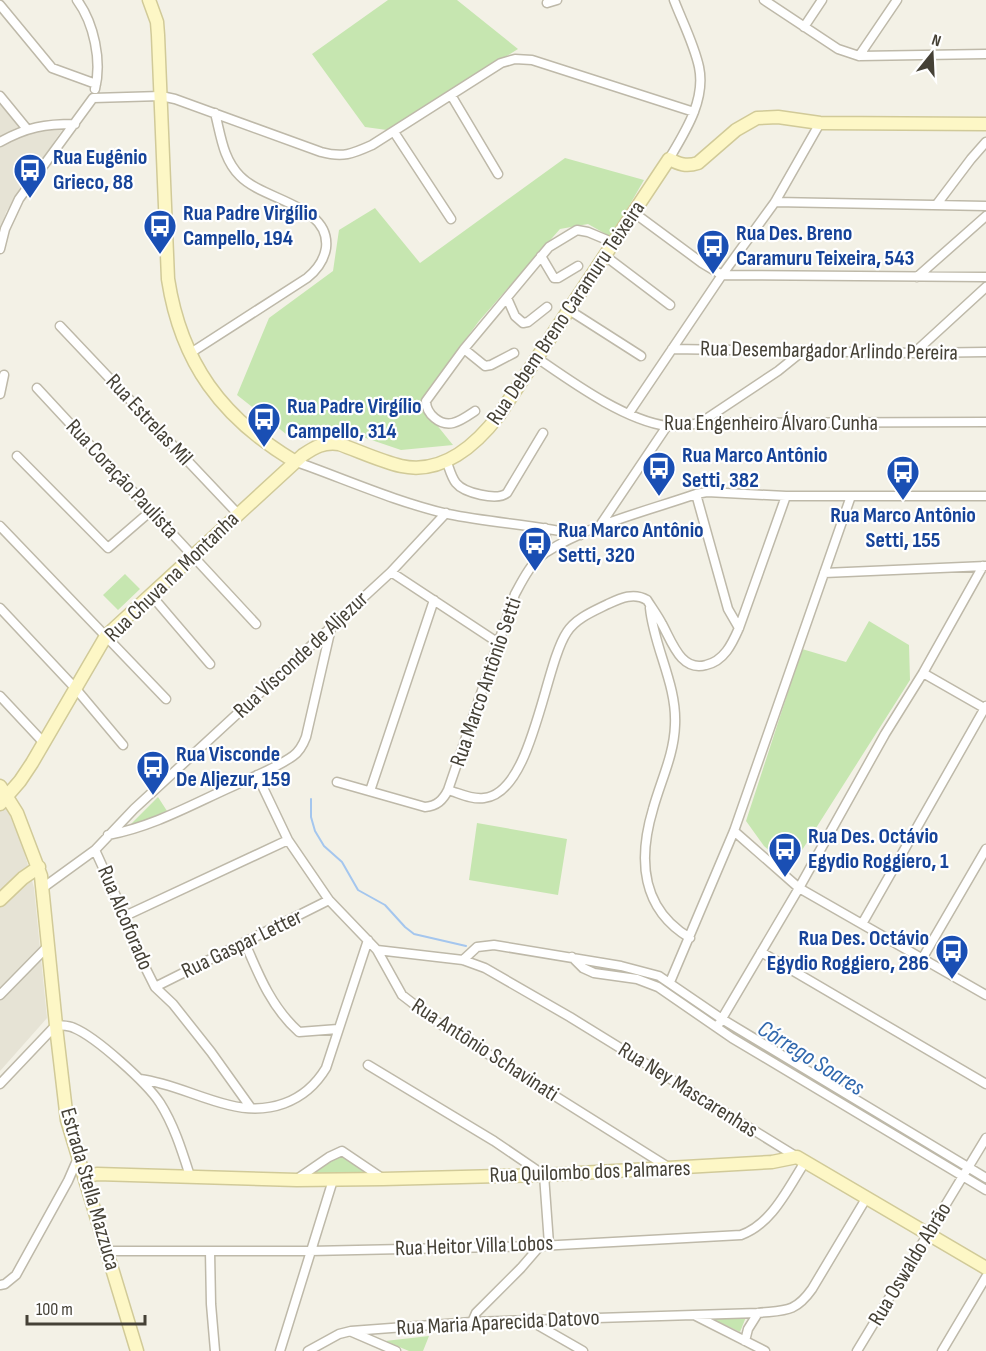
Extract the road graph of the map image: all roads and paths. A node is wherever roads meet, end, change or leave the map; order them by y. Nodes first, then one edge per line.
1 (78, 0) edge
2 (149, 0) edge
3 (162, 0) edge
4 (557, 0) edge
5 (674, 0) edge
6 (764, 0) edge
7 (822, 0) edge
8 (897, 0) edge
9 (547, 3) dead end
10 (0, 5) edge
11 (155, 16) junction
12 (804, 27) junction
13 (986, 54) edge
14 (859, 56) junction
15 (96, 84) junction
16 (451, 95) junction
17 (0, 96) edge
18 (160, 96) junction
19 (93, 98) junction
20 (694, 112) junction
21 (215, 113) junction
22 (75, 124) junction
23 (986, 124) edge
24 (818, 126) junction
25 (27, 129) junction
26 (986, 131) edge
27 (394, 132) junction
28 (0, 142) edge
29 (986, 142) edge
30 (669, 159) junction
31 (498, 174) dead end
32 (775, 202) junction
33 (937, 204) junction
34 (986, 206) edge
35 (633, 212) junction
36 (986, 216) edge
37 (451, 219) dead end
38 (612, 242) junction
39 (0, 249) edge
40 (604, 255) junction
41 (541, 256) junction
42 (578, 266) dead end
43 (722, 275) junction
44 (917, 277) junction
45 (986, 277) edge
46 (986, 287) edge
47 (507, 298) junction
48 (670, 304) dead end
49 (547, 307) dead end
50 (496, 310) junction
51 (569, 310) junction
52 (515, 316) junction
53 (60, 326) dead end
54 (464, 349) junction
55 (672, 349) junction
56 (804, 350) junction
57 (986, 352) edge
58 (514, 353) dead end
59 (914, 353) junction
60 (189, 354) junction
61 (641, 356) dead end
62 (537, 358) junction
63 (4, 375) dead end
64 (37, 388) dead end
65 (0, 394) edge
66 (475, 411) dead end
67 (629, 413) junction
68 (986, 422) edge
69 (699, 423) junction
70 (667, 426) junction
71 (543, 432) dead end
72 (18, 456) dead end
73 (446, 460) junction
74 (294, 461) junction
75 (696, 494) junction
76 (786, 496) junction
77 (850, 496) junction
78 (986, 496) edge
79 (152, 510) junction
80 (446, 513) junction
81 (238, 514) junction
82 (0, 526) edge
83 (599, 527) junction
84 (545, 528) junction
85 (580, 535) junction
86 (543, 554) junction
87 (193, 556) junction
88 (985, 566) edge
89 (391, 572) junction
90 (824, 573) junction
91 (151, 595) junction
92 (434, 600) junction
93 (647, 601) junction
94 (0, 608) edge
95 (256, 624) dead end
96 (331, 627) junction
97 (739, 628) junction
98 (106, 636) junction
99 (497, 642) junction
100 (210, 664) dead end
101 (923, 673) junction
102 (76, 689) junction
103 (0, 696) edge
104 (166, 699) dead end
105 (985, 708) edge
106 (44, 742) junction
107 (123, 745) dead end
108 (257, 775) junction
109 (337, 782) dead end
110 (448, 790) junction
111 (370, 791) junction
112 (2, 795) edge
113 (734, 831) junction
114 (108, 836) junction
115 (288, 840) junction
116 (986, 849) edge
117 (95, 850) junction
118 (39, 867) junction
119 (44, 887) junction
120 (799, 888) junction
121 (0, 900) edge
122 (329, 900) junction
123 (125, 916) junction
124 (862, 924) junction
125 (690, 938) junction
126 (368, 940) junction
127 (245, 943) junction
128 (48, 946) junction
129 (377, 950) junction
130 (762, 952) junction
131 (571, 957) junction
132 (922, 959) junction
133 (463, 960) junction
134 (670, 982) junction
135 (155, 987) junction
136 (986, 994) edge
137 (0, 995) edge
138 (720, 1023) junction
139 (56, 1025) junction
140 (338, 1029) junction
141 (368, 1065) dead end
142 (140, 1079) junction
143 (0, 1084) edge
144 (986, 1084) edge
145 (251, 1108) junction
146 (986, 1138) edge
147 (78, 1158) junction
148 (801, 1159) junction
149 (671, 1169) junction
150 (966, 1173) junction
151 (544, 1175) junction
152 (190, 1176) junction
153 (85, 1177) junction
154 (986, 1178) edge
155 (383, 1179) junction
156 (297, 1180) junction
157 (333, 1180) junction
158 (68, 1182) junction
159 (986, 1190) edge
160 (867, 1197) junction
161 (928, 1233) junction
162 (544, 1245) junction
163 (108, 1251) junction
164 (210, 1251) junction
165 (310, 1251) junction
166 (986, 1268) edge
167 (986, 1277) edge
168 (0, 1285) edge
169 (758, 1313) junction
170 (694, 1315) junction
171 (529, 1320) junction
172 (472, 1322) junction
173 (351, 1331) junction
174 (746, 1341) junction
175 (137, 1351) edge
176 (215, 1351) edge
177 (280, 1351) edge
178 (308, 1351) edge
179 (396, 1351) edge
180 (583, 1351) edge
181 (765, 1351) edge
182 (857, 1351) edge
183 (942, 1351) edge

1 - 15 street
2 - 11 street
3 - 11 street
4 - 9 street
5 - 20 street, Rua Debem Breno Caramuru Teixeira
6 - 12 street
7 - 12 street
8 - 14 street
10 - 15 street
11 - 18 street
12 - 14 street
13 - 14 street
15 - 19 street
16 - 20 street
16 - 27 street
16 - 31 street
17 - 25 street
18 - 19 street
18 - 21 street
18 - 60 street
19 - 22 street
20 - 30 street, Rua Debem Breno Caramuru Teixeira
21 - 27 street
21 - 60 street
22 - 25 street
22 - 39 street
23 - 24 street
24 - 26 street
24 - 30 street
24 - 32 street
25 - 28 street
27 - 37 street
29 - 33 street
30 - 35 street, Rua Debem Breno Caramuru Teixeira
32 - 33 street
32 - 43 street
33 - 34 street
35 - 38 street, Rua Debem Breno Caramuru Teixeira
35 - 43 street
36 - 44 street
38 - 40 street, Rua Debem Breno Caramuru Teixeira
38 - 41 street
40 - 48 street
40 - 51 street, Rua Debem Breno Caramuru Teixeira
41 - 42 street
41 - 47 street
43 - 44 street
43 - 55 street
44 - 45 street
46 - 59 street
47 - 50 street
47 - 52 street
49 - 52 street
50 - 52 street
50 - 54 street
51 - 61 street
51 - 62 street, Rua Debem Breno Caramuru Teixeira
53 - 81 street, Rua Estrelas Mil
54 - 58 street
54 - 66 street
55 - 56 street, Rua Desembargador Arlindo Pereira
55 - 67 street
56 - 59 street, Rua Desembargador Arlindo Pereira
56 - 69 street
57 - 59 street, Rua Desembargador Arlindo Pereira
60 - 74 street
62 - 67 street, Rua Engenheiro Álvaro Cunha
62 - 73 street, Rua Debem Breno Caramuru Teixeira
63 - 65 street
64 - 79 street, Rua Coração Paulista
67 - 70 street, Rua Engenheiro Álvaro Cunha
68 - 69 street, Rua Engenheiro Álvaro Cunha
69 - 70 street, Rua Engenheiro Álvaro Cunha
70 - 83 street
71 - 73 street
72 - 79 street
73 - 74 street, Rua Debem Breno Caramuru Teixeira
74 - 80 street
74 - 81 street, Rua Chuva na Montanha
75 - 76 street, Rua Marco Antônio Setti
75 - 83 street, Rua Marco Antônio Setti
75 - 97 street
76 - 77 street, Rua Marco Antônio Setti
76 - 97 street
77 - 78 street, Rua Marco Antônio Setti
77 - 90 street
79 - 87 street, Rua Coração Paulista
80 - 84 street
80 - 89 street, Rua Visconde de Aljezur
81 - 87 street, Rua Chuva na Montanha
82 - 98 street
83 - 85 street, Rua Marco Antônio Setti
84 - 85 street
84 - 86 street
85 - 86 street, Rua Marco Antônio Setti
86 - 99 street, Rua Marco Antônio Setti
87 - 91 street, Rua Chuva na Montanha
87 - 95 street, Rua Coração Paulista
88 - 90 street
88 - 101 street
89 - 92 street
89 - 96 street, Rua Visconde de Aljezur
90 - 113 street
91 - 98 street, Rua Chuva na Montanha
91 - 100 street
92 - 99 street
92 - 111 street
93 - 97 street
93 - 110 street
93 - 125 street
94 - 102 street
96 - 108 street
96 - 114 street, Rua Visconde de Aljezur
98 - 102 street, Rua Chuva na Montanha
98 - 104 street
99 - 110 street, Rua Marco Antônio Setti
101 - 105 street
101 - 120 street
102 - 106 street, Rua Chuva na Montanha
102 - 107 street
103 - 106 street
105 - 124 street
106 - 112 street, Rua Chuva na Montanha
108 - 114 street
108 - 115 street, Rua Antônio Schavinati
109 - 111 street, Rua Marco Antônio Setti
110 - 111 street, Rua Marco Antônio Setti
112 - 118 street, Estrada Stella Mazzuca
113 - 120 street
113 - 125 street
114 - 117 street, Rua Visconde de Aljezur
115 - 122 street, Rua Antônio Schavinati
115 - 123 street
116 - 132 street
117 - 119 street, Rua Visconde de Aljezur
117 - 123 street, Rua Alcoforado
118 - 119 street, Estrada Stella Mazzuca
118 - 121 street
119 - 128 street, Estrada Stella Mazzuca
120 - 124 street
120 - 130 street
122 - 126 street, Rua Antônio Schavinati
122 - 127 street, Rua Gaspar Letter
123 - 135 street, Rua Alcoforado
124 - 132 street
125 - 134 street
126 - 129 street, Rua Antônio Schavinati
126 - 140 street
127 - 135 street, Rua Gaspar Letter
127 - 140 street
128 - 137 street
128 - 139 street, Estrada Stella Mazzuca
129 - 133 street, Rua Ney Mascarenhas
129 - 149 street, Rua Antônio Schavinati
130 - 138 street
130 - 144 street
131 - 133 street
131 - 134 street
131 - 138 street
132 - 136 street
133 - 148 street, Rua Ney Mascarenhas
134 - 138 street
135 - 145 street, Rua Alcoforado
138 - 150 street
139 - 142 street
139 - 143 street
139 - 147 street, Estrada Stella Mazzuca
140 - 145 street
141 - 151 street
142 - 145 street
142 - 152 street
146 - 150 street, Rua Oswaldo Abrão
147 - 153 street, Estrada Stella Mazzuca
147 - 158 street
148 - 149 street, Rua Quilombo dos Palmares
148 - 160 street, Rua Ney Mascarenhas
148 - 162 street, Rua Heitor Villa Lobos
149 - 151 street, Rua Quilombo dos Palmares
150 - 154 street
150 - 159 street
150 - 161 street, Rua Oswaldo Abrão
151 - 155 street, Rua Quilombo dos Palmares
151 - 162 street
152 - 153 street, Rua Quilombo dos Palmares
152 - 156 street, Rua Quilombo dos Palmares
153 - 158 street
153 - 163 street, Estrada Stella Mazzuca
155 - 156 street
155 - 157 street, Rua Quilombo dos Palmares
156 - 157 street, Rua Quilombo dos Palmares
157 - 165 street
158 - 168 street
160 - 161 street, Rua Ney Mascarenhas
160 - 169 street, Rua Maria Aparecida Datovo
161 - 166 street, Rua Ney Mascarenhas
161 - 182 street, Rua Oswaldo Abrão
162 - 165 street, Rua Heitor Villa Lobos
162 - 172 street
163 - 164 street, Rua Heitor Villa Lobos
163 - 175 street, Estrada Stella Mazzuca
164 - 165 street, Rua Heitor Villa Lobos
164 - 176 street
165 - 177 street
167 - 183 street
169 - 170 street, Rua Maria Aparecida Datovo
169 - 174 street
170 - 171 street, Rua Maria Aparecida Datovo
170 - 174 street
171 - 172 street, Rua Maria Aparecida Datovo
171 - 180 street
172 - 173 street, Rua Maria Aparecida Datovo
173 - 178 street, Rua Maria Aparecida Datovo
173 - 179 street
174 - 181 street

